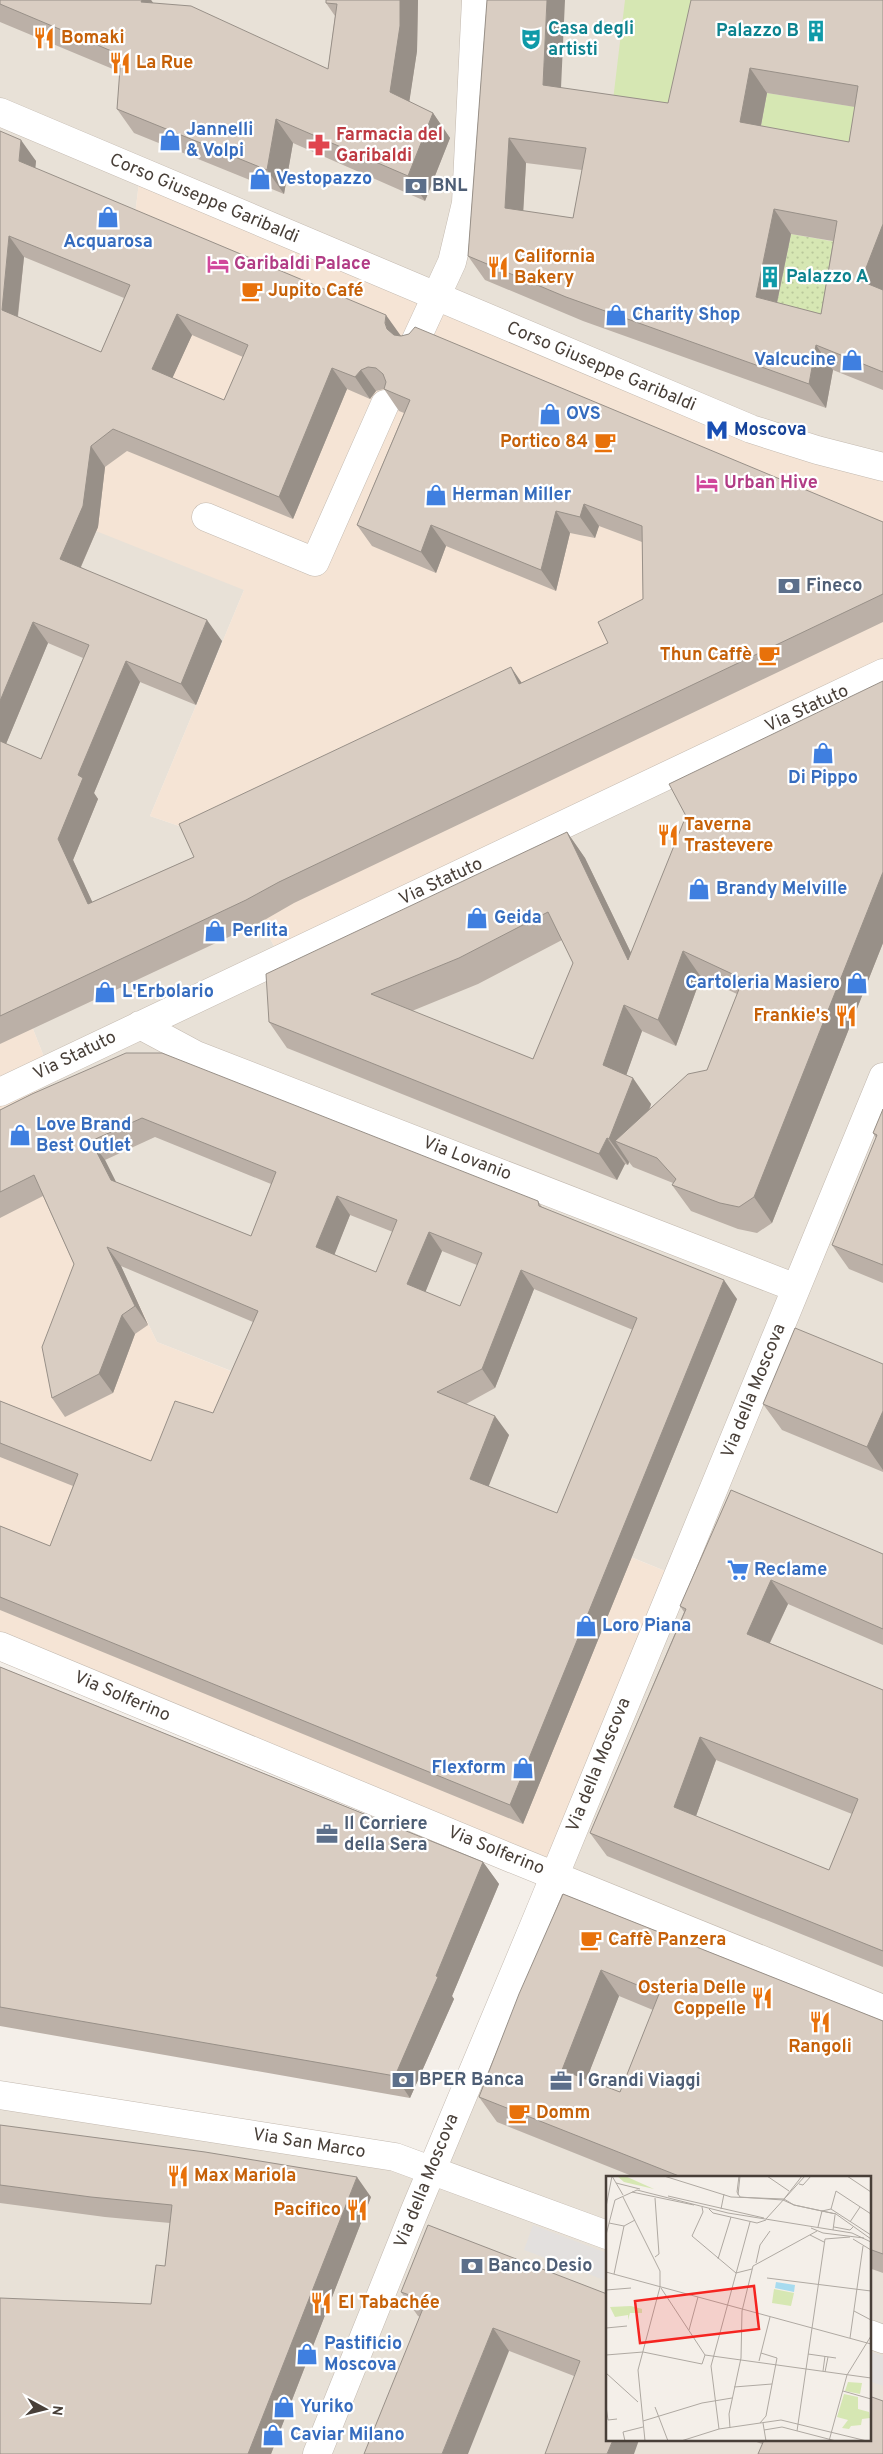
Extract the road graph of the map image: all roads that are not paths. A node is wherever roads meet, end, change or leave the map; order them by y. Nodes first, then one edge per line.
1 (476, 0) edge
2 (0, 112) edge
3 (435, 297) junction
4 (415, 342) edge
5 (385, 404) edge
6 (883, 467) edge
7 (206, 517) dead end
8 (883, 673) edge
9 (140, 1025) junction
10 (883, 1077) edge
11 (0, 1092) edge
12 (796, 1288) junction
13 (0, 1646) edge
14 (554, 1875) junction
15 (883, 2009) edge
16 (0, 2096) edge
17 (433, 2169) junction
18 (606, 2234) edge
19 (870, 2334) edge
20 (883, 2339) edge
21 (317, 2454) edge

1 - 3 street
2 - 3 street, Corso Giuseppe Garibaldi
3 - 4 street
3 - 6 street, Corso Giuseppe Garibaldi
5 - 7 street
8 - 9 street, Via Statuto
9 - 11 street, Via Statuto
9 - 12 street, Via Lovanio
10 - 12 street, Via della Moscova
12 - 14 street, Via della Moscova
13 - 14 street, Via Solferino
14 - 15 street, Via Solferino
14 - 17 street, Via della Moscova
16 - 17 street, Via San Marco
17 - 18 street, Via San Marco
17 - 21 street, Via della Moscova
19 - 20 street

